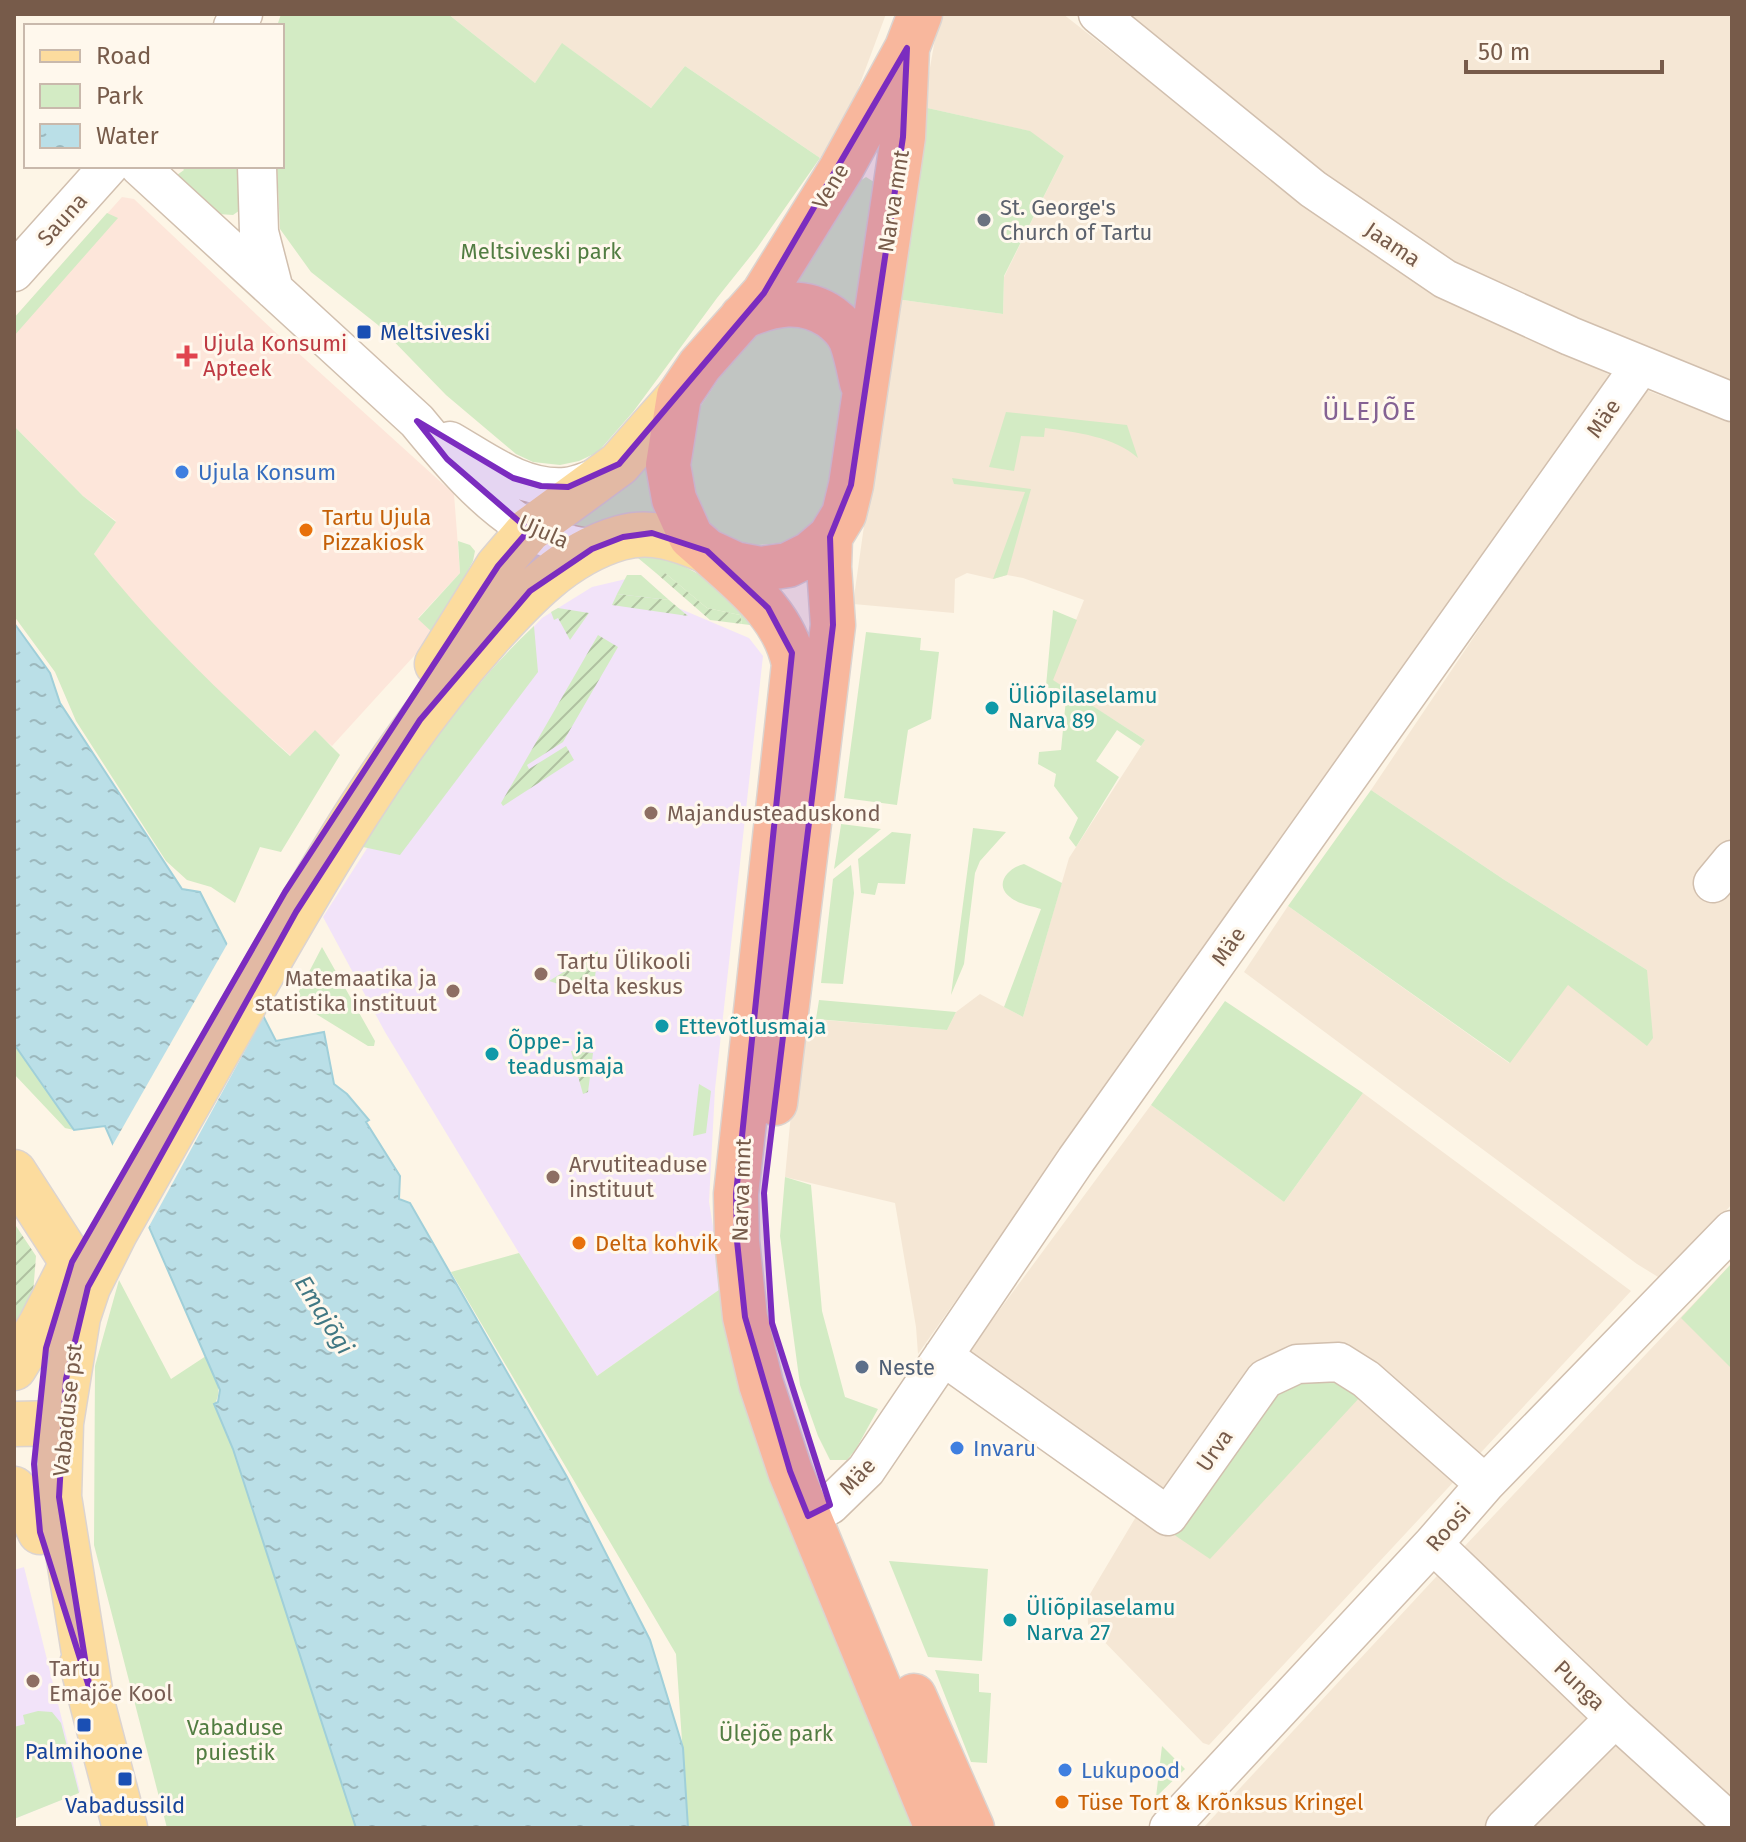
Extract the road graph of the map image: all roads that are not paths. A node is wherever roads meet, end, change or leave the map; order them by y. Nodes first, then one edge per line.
1 (1098, 14) edge
2 (914, 31) edge
3 (107, 168) edge
4 (141, 168) edge
5 (257, 168) edge
6 (14, 272) edge
7 (274, 290) junction
8 (742, 317) junction
9 (1641, 365) junction
10 (864, 389) junction
11 (679, 396) junction
12 (1732, 402) edge
13 (417, 421) junction
14 (597, 478) junction
15 (529, 530) junction
16 (830, 537) junction
17 (592, 549) junction
18 (707, 551) junction
19 (290, 902) junction
20 (14, 1172) edge
21 (1732, 1230) edge
22 (80, 1274) junction
23 (943, 1356) junction
24 (14, 1368) edge
25 (37, 1424) edge
26 (1485, 1484) junction
27 (14, 1489) edge
28 (819, 1510) junction
29 (40, 1532) junction
30 (1433, 1544) junction
31 (90, 1690) junction
32 (1615, 1718) junction
33 (1732, 1824) edge
34 (125, 1828) edge
35 (937, 1828) edge
36 (972, 1828) edge
37 (1169, 1828) edge
38 (1505, 1828) edge

1 - 9 street, Jaama
2 - 8 highway, Vene
2 - 10 highway, Narva mnt
3 - 6 street, Sauna
4 - 7 street, Ujula
5 - 7 street
7 - 13 street, Ujula
8 - 10 highway
8 - 11 highway
9 - 12 street, Jaama
9 - 23 street, Mäe
10 - 16 highway
11 - 14 main road
11 - 18 highway
13 - 14 street, Ujula
13 - 15 street, Ujula
14 - 15 main road
15 - 17 street, Ujula
15 - 19 main road
16 - 18 highway
16 - 28 highway, Narva mnt
17 - 18 main road, Ujula
17 - 19 main road
18 - 28 highway, Narva mnt
19 - 22 main road
20 - 22 main road
21 - 26 street, Roosi
22 - 24 main road
22 - 25 main road, Vabaduse pst
23 - 26 street, Urva
23 - 28 street, Mäe
25 - 29 main road, Vabaduse pst
25 - 31 main road, Vabaduse pst
26 - 30 street, Roosi
27 - 29 main road
28 - 35 highway, Narva mnt
28 - 36 highway, Narva mnt
29 - 31 main road, Vabaduse pst
30 - 32 street, Punga
30 - 37 street, Roosi
31 - 34 main road, Vabaduse pst
32 - 33 street
32 - 38 street, Punga

